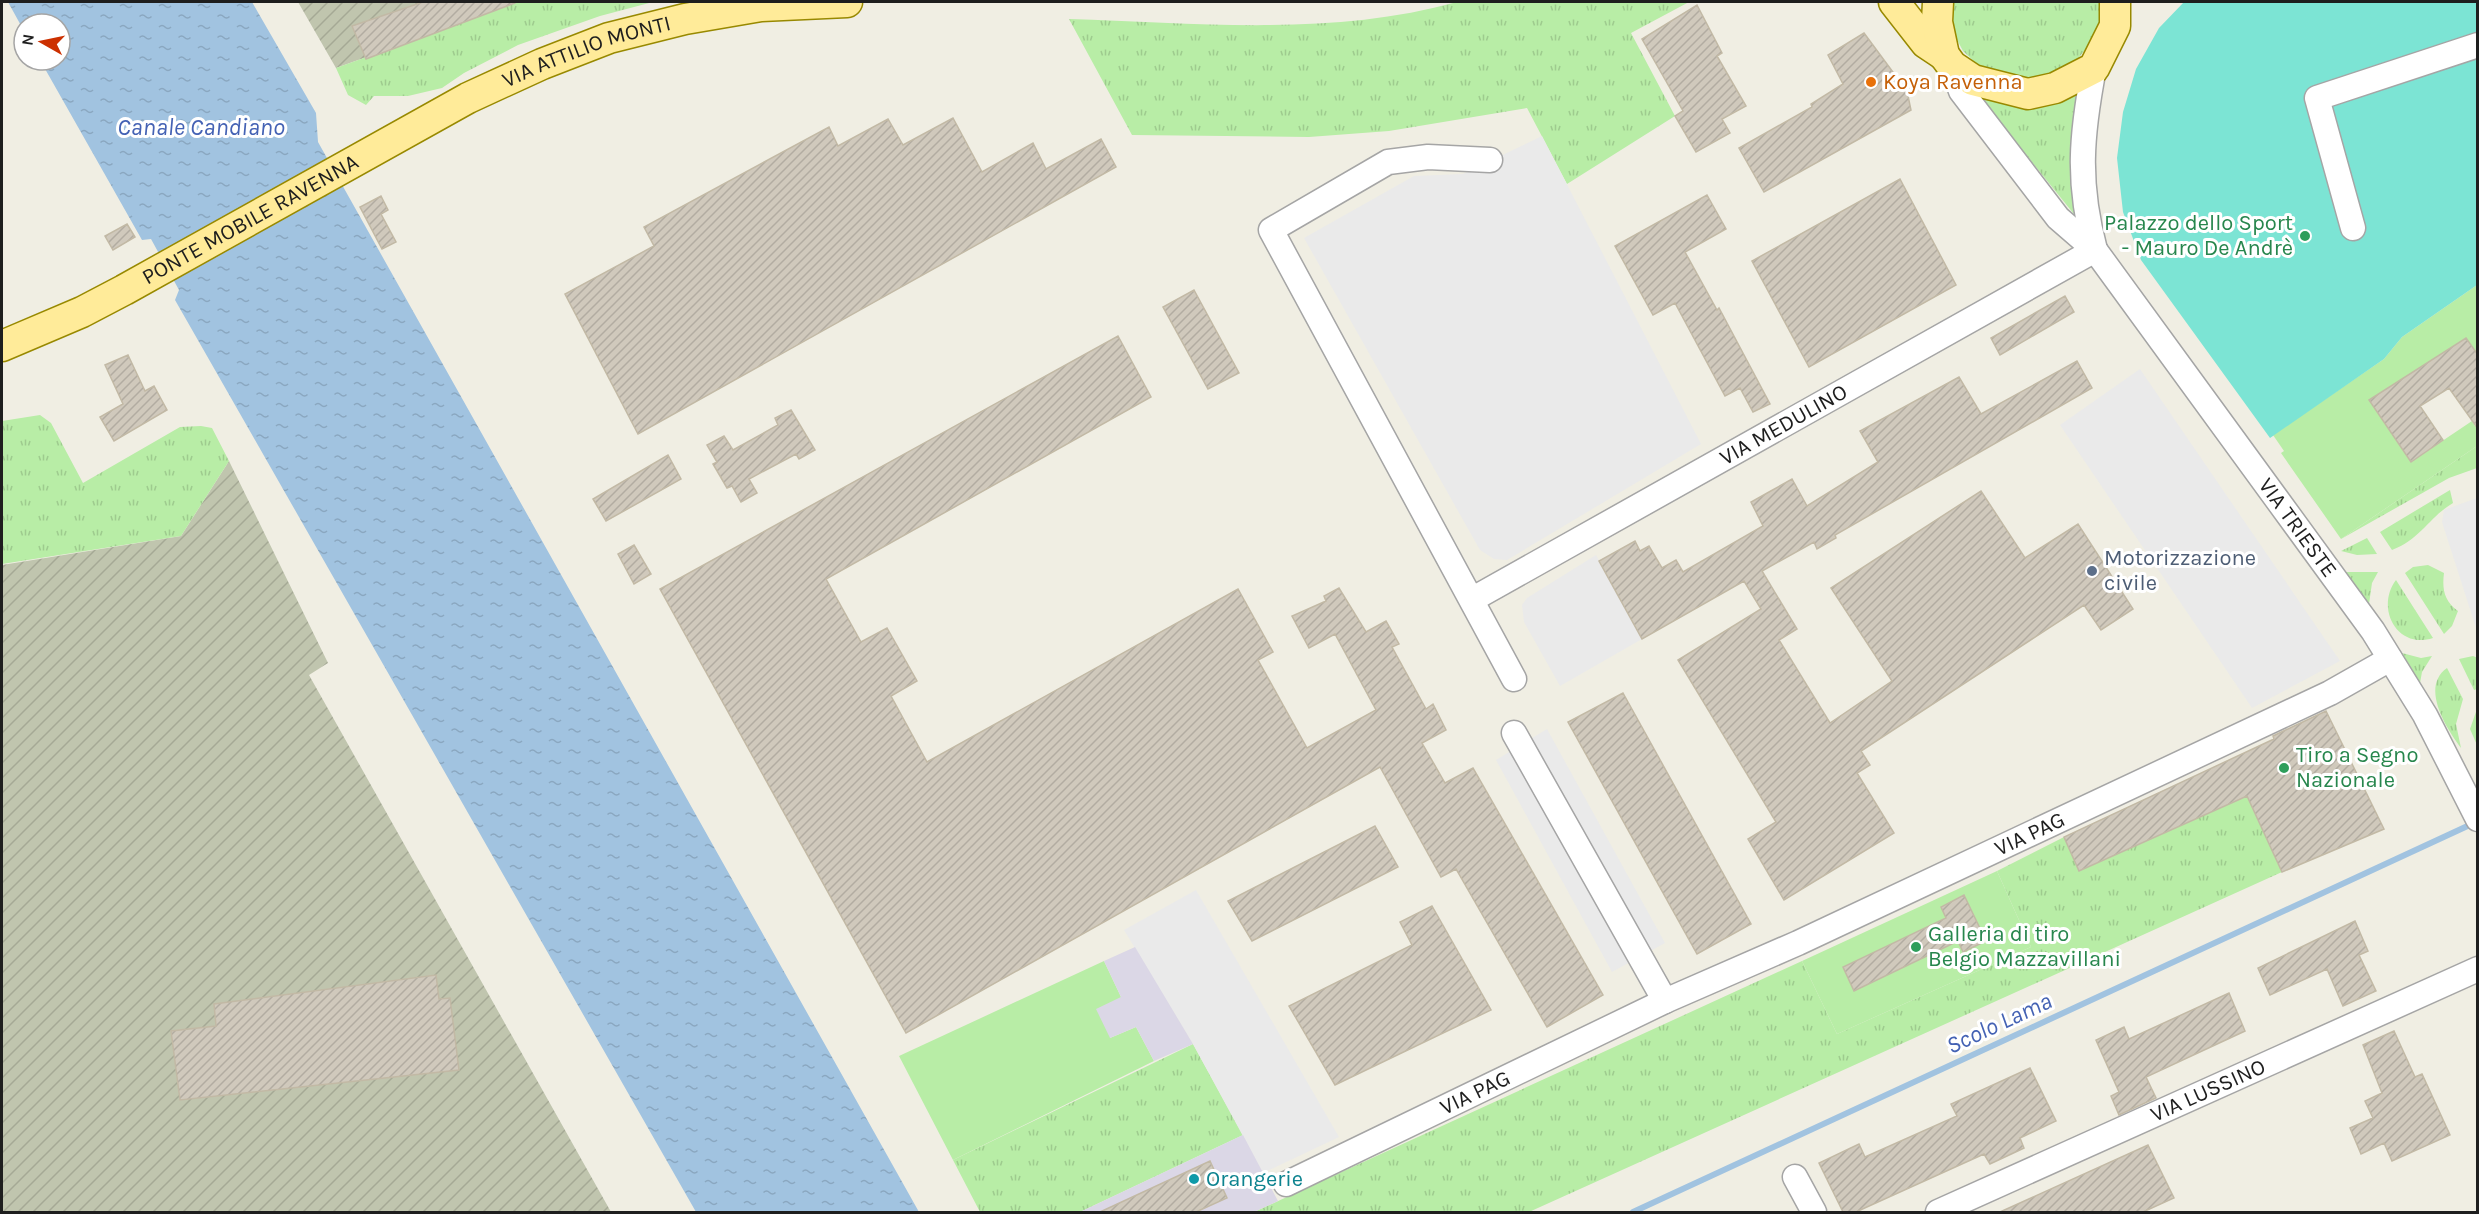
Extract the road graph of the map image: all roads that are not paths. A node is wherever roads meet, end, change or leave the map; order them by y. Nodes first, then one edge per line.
1 (848, 2) edge
2 (1893, 2) edge
3 (1938, 2) edge
4 (2134, 2) edge
5 (2115, 14) edge
6 (2478, 45) edge
7 (1948, 61) junction
8 (2094, 68) junction
9 (376, 150) joint
10 (1490, 160) dead end
11 (2353, 228) dead end
12 (2095, 250) junction
13 (2, 346) edge
14 (1473, 599) junction
15 (2390, 659) junction
16 (1514, 679) dead end
17 (1514, 733) dead end
18 (2478, 819) edge
19 (2478, 969) edge
20 (1665, 1001) junction
21 (1795, 1177) dead end
22 (1286, 1184) dead end
23 (1814, 1212) edge
24 (1938, 1212) edge

1 - 9 main road, VIA ATTILIO MONTI
2 - 7 main road, VIA TRIESTE
3 - 7 main road
4 - 5 main road
5 - 8 main road
6 - 11 street
7 - 8 main road
7 - 12 street, VIA TRIESTE
8 - 12 street, VIA TRIESTE
9 - 13 main road, PONTE MOBILE RAVENNA
10 - 14 street
12 - 14 street, VIA MEDULINO
12 - 15 street, VIA TRIESTE
14 - 16 street
15 - 18 street, VIA TRIESTE
15 - 20 street, VIA PAG
17 - 20 street
19 - 24 street, VIA LUSSINO
20 - 22 street, VIA PAG
21 - 23 street

